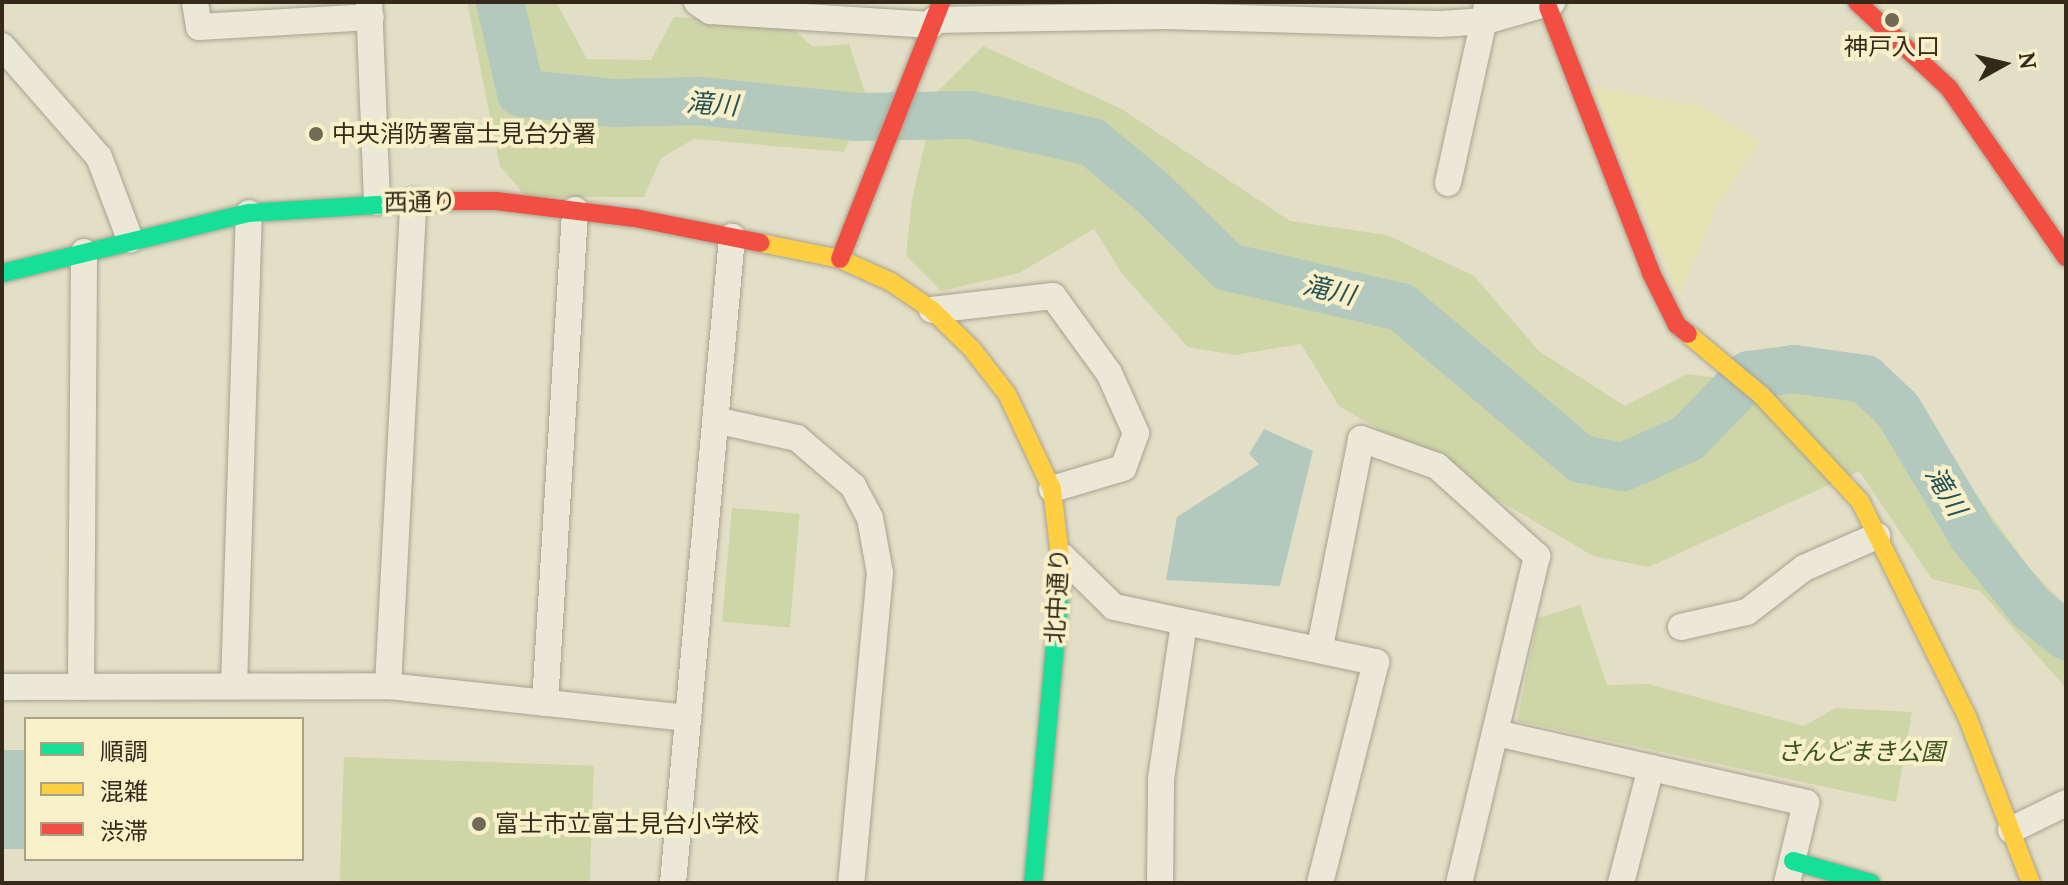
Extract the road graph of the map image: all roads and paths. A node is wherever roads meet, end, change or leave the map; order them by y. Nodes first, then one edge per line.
1 (195, 2) edge
2 (697, 2) edge
3 (1857, 2) edge
4 (1550, 4) edge
5 (370, 9) edge
6 (1168, 9) edge
7 (1486, 12) edge
8 (933, 22) edge
9 (2, 46) edge
10 (1448, 183) dead end
11 (377, 202) junction
12 (413, 202) junction
13 (575, 210) junction
14 (249, 213) junction
15 (732, 237) junction
16 (130, 239) junction
17 (2063, 246) edge
18 (84, 252) junction
19 (840, 259) junction
20 (2, 273) edge
21 (932, 310) junction
22 (715, 420) junction
23 (1052, 489) junction
24 (1877, 536) junction
25 (1063, 557) junction
26 (1184, 623) junction
27 (1681, 627) dead end
28 (1320, 647) junction
29 (234, 686) junction
30 (388, 686) junction
31 (2, 687) edge
32 (81, 687) junction
33 (545, 703) junction
34 (688, 718) junction
35 (1496, 733) junction
36 (1651, 768) junction
37 (2066, 803) edge
38 (2011, 830) junction
39 (1790, 872) edge
40 (673, 883) edge
41 (851, 883) edge
42 (1033, 883) edge
43 (1160, 883) edge
44 (1320, 883) edge
45 (1459, 883) edge
46 (1621, 883) edge
47 (1871, 883) edge
48 (2031, 883) edge

1 - 5 street
2 - 8 street
3 - 17 street
4 - 7 street
4 - 24 street
5 - 11 street
6 - 7 street
6 - 8 street
7 - 10 street
8 - 19 street
9 - 16 street
11 - 12 street, 西通り
11 - 14 street, 西通り
12 - 13 street, 西通り
12 - 30 street
13 - 15 street, 西通り
13 - 33 street
14 - 16 street, 西通り
14 - 29 street
15 - 19 street, 西通り
15 - 22 street
16 - 18 street, 西通り
18 - 20 street, 西通り
18 - 32 street
19 - 21 street, 北中通り
21 - 23 street, 北中通り
21 - 23 street
22 - 34 street
22 - 41 street
23 - 25 street, 北中通り
24 - 27 street
24 - 38 street
25 - 26 street
25 - 42 street, 北中通り
26 - 28 street
26 - 43 street
28 - 35 street
28 - 44 street
29 - 30 street
29 - 32 street
30 - 33 street
31 - 32 street
33 - 34 street
34 - 40 street
35 - 36 street
35 - 45 street
36 - 39 street
36 - 46 street
37 - 38 street
38 - 48 street
39 - 47 street

